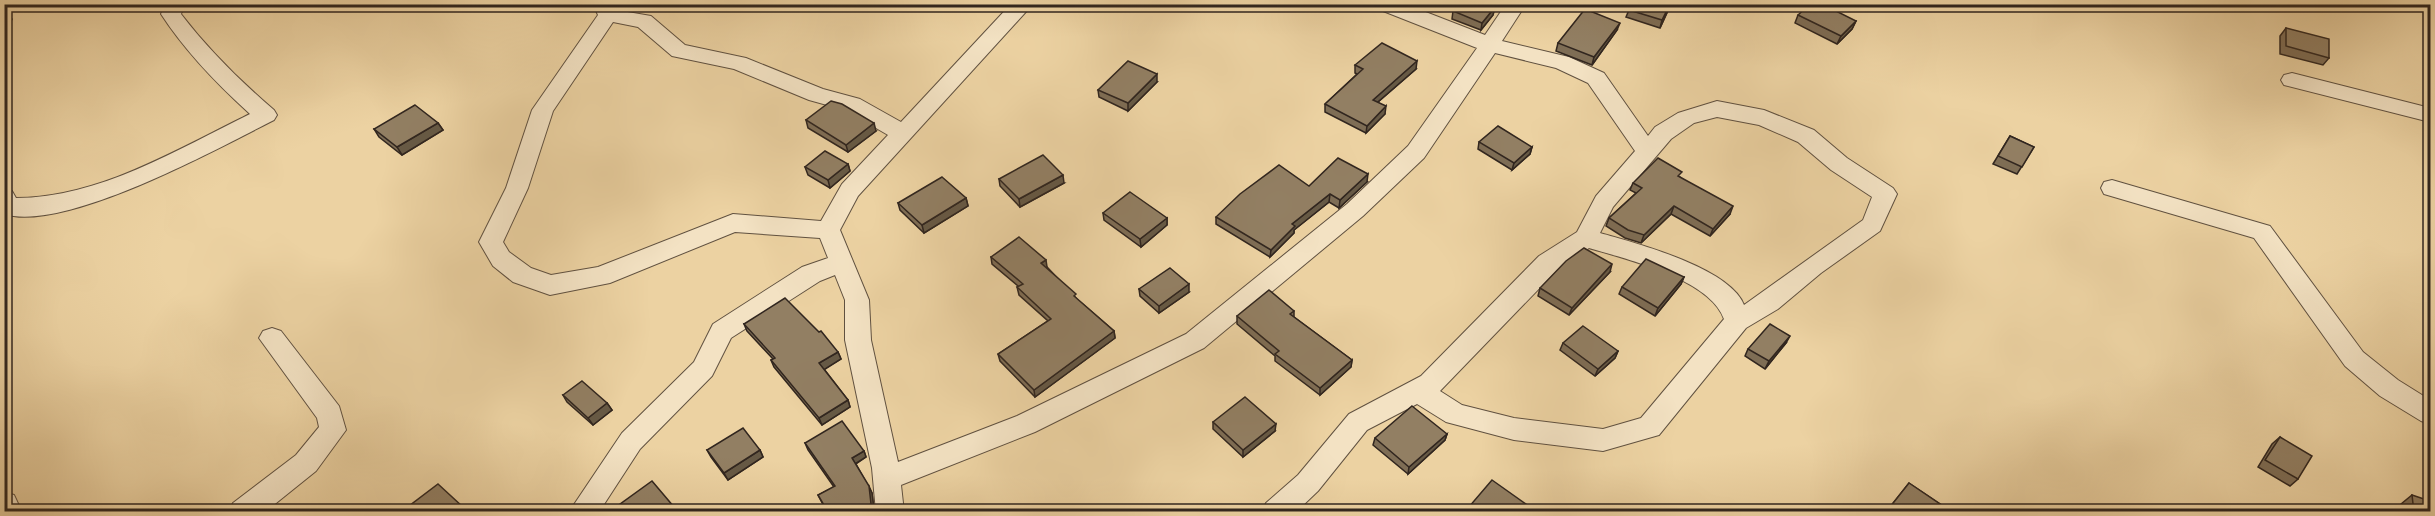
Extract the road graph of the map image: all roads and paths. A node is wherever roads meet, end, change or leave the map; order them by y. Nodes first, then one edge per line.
1 (175, 4) edge
2 (1023, 4) edge
3 (1385, 4) edge
4 (1516, 4) edge
5 (606, 10) edge
6 (1490, 45) junction
7 (2292, 80) dead end
8 (2430, 116) edge
9 (901, 132) junction
10 (1648, 152) junction
11 (2112, 188) dead end
12 (4, 197) edge
13 (828, 230) junction
14 (1586, 238) junction
15 (842, 264) junction
16 (1737, 321) junction
17 (273, 338) dead end
18 (1416, 390) junction
19 (2430, 413) edge
20 (887, 478) junction
21 (4, 504) edge
22 (8, 512) edge
23 (243, 512) edge
24 (583, 512) edge
25 (890, 512) edge
26 (1276, 512) edge

1 - 12 street
2 - 9 street
3 - 6 street
4 - 6 street
5 - 9 street
5 - 13 street
6 - 10 street
6 - 20 street
7 - 8 street
9 - 13 street
10 - 14 street
10 - 16 street
11 - 19 street
13 - 15 street
14 - 16 street
14 - 18 street
15 - 20 street
15 - 24 street
16 - 18 street
17 - 23 street
18 - 26 street
20 - 25 street
21 - 22 street

